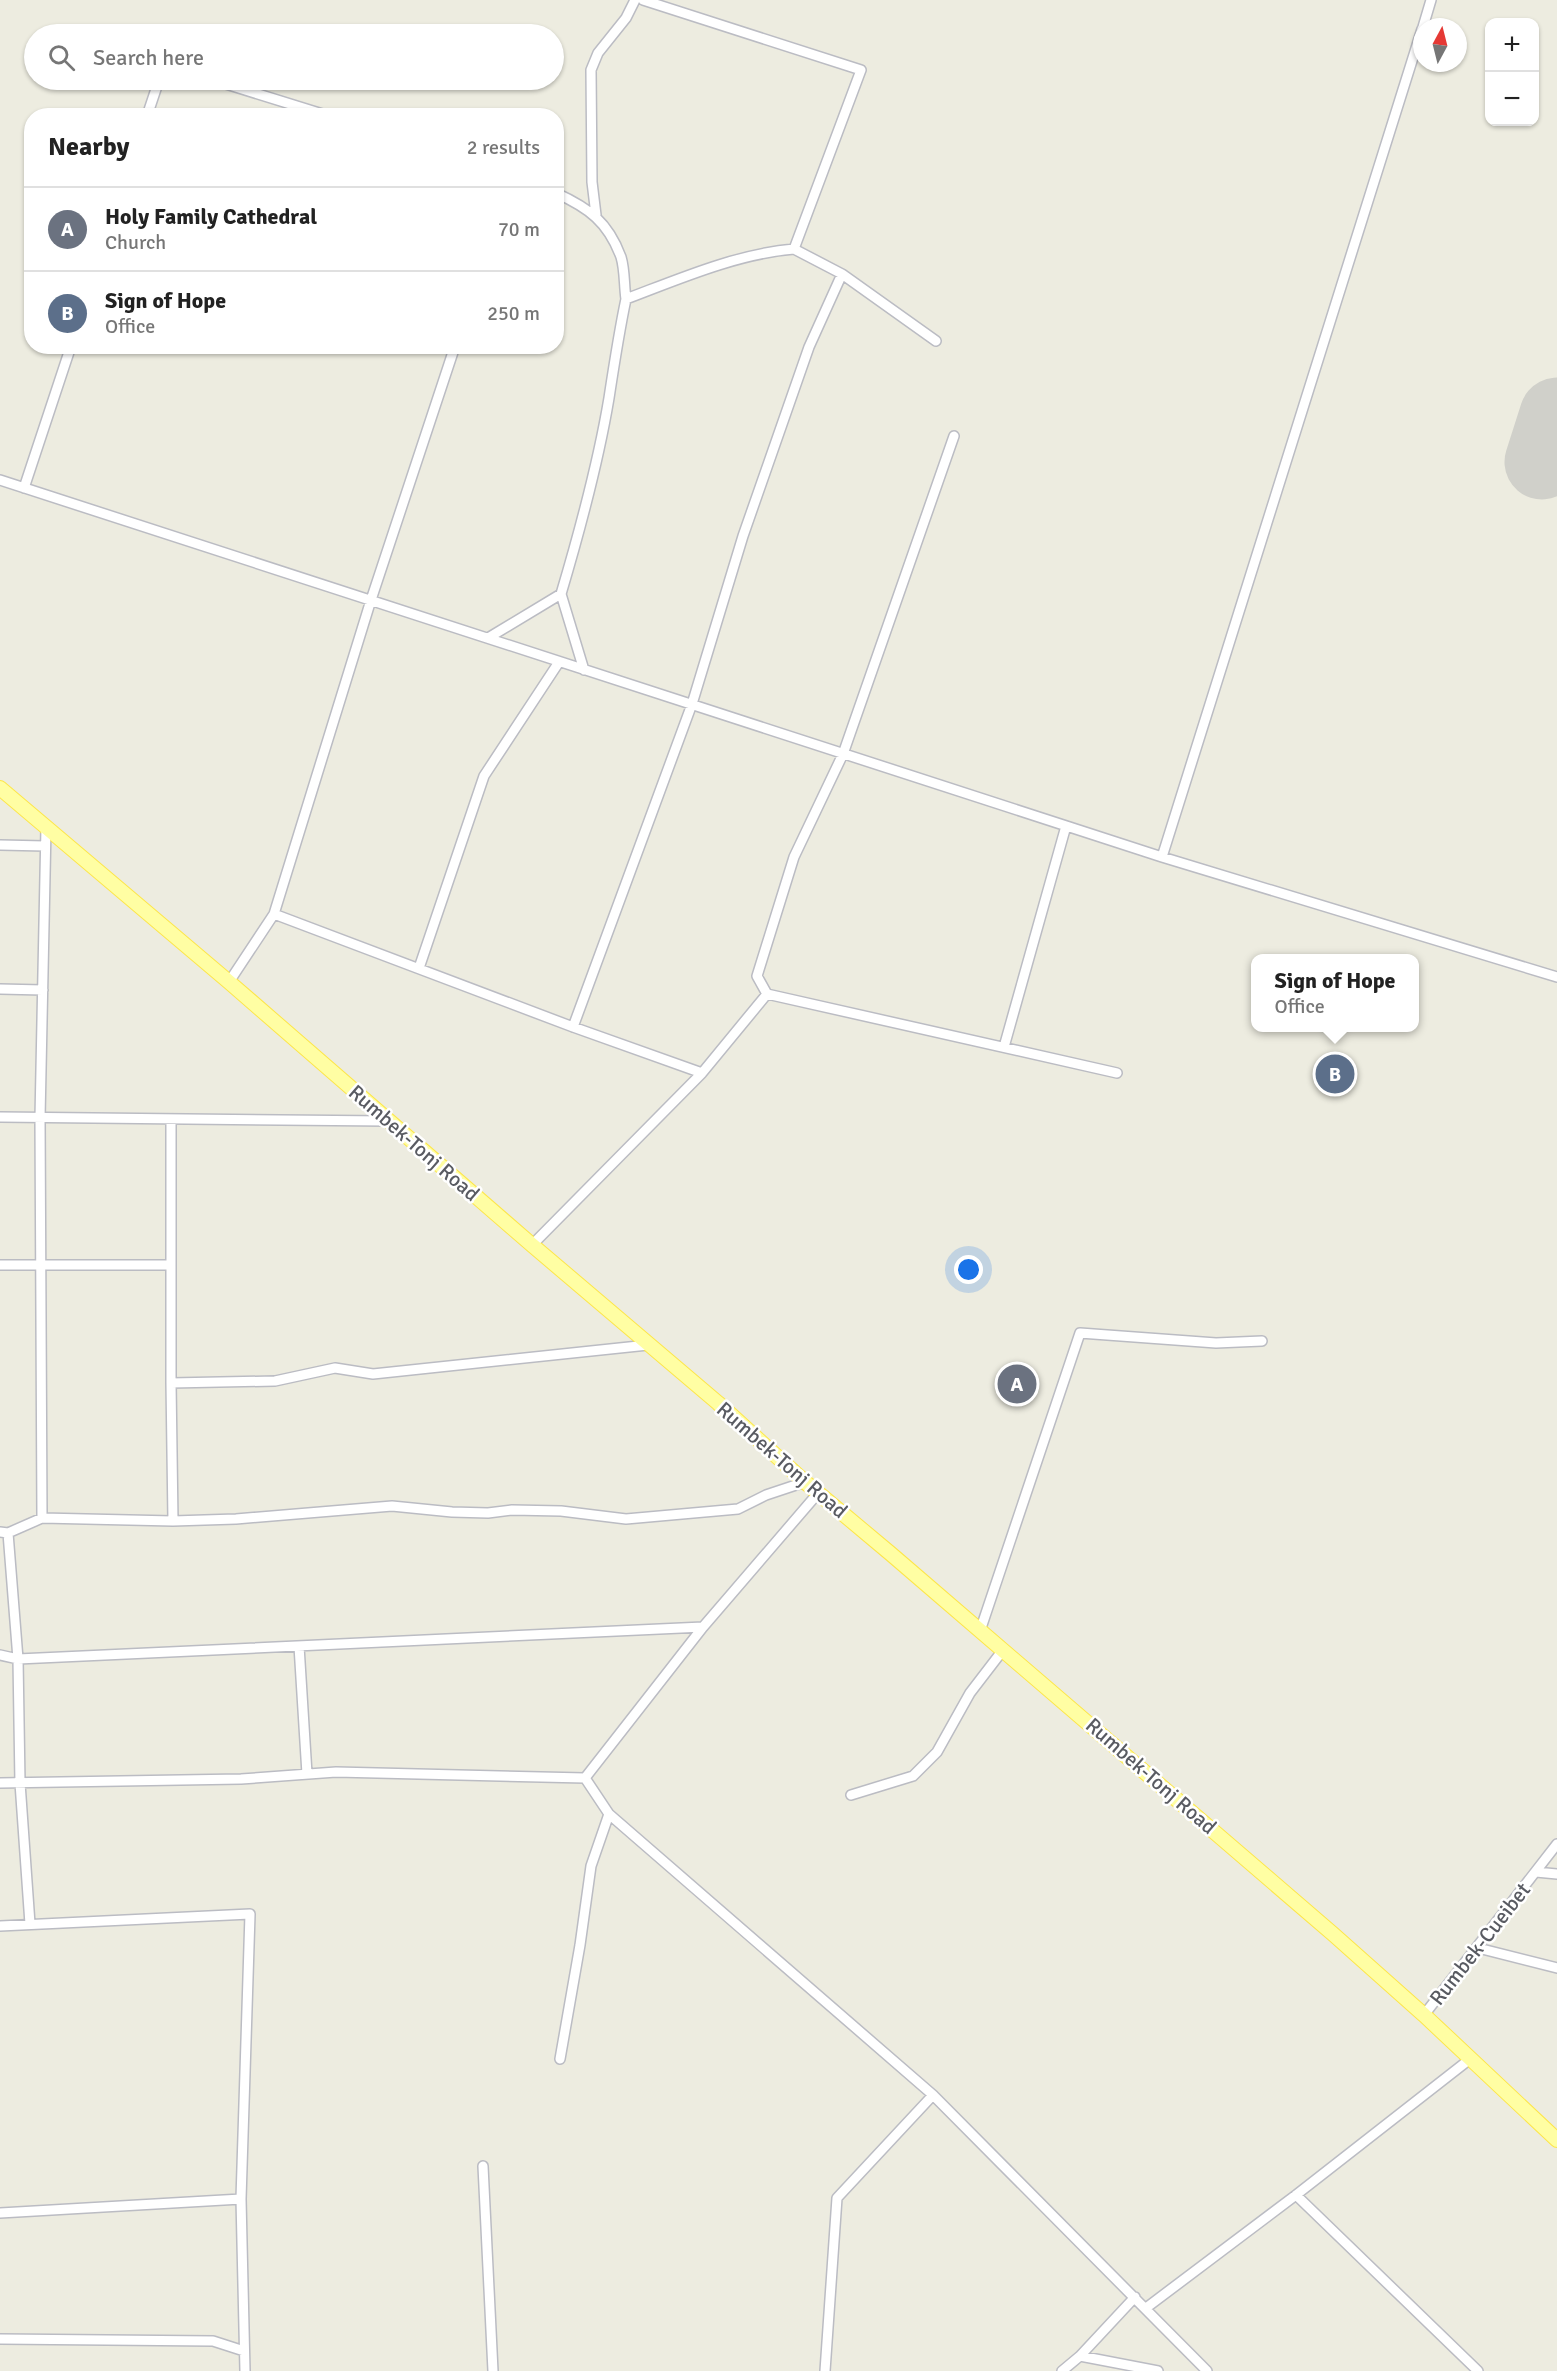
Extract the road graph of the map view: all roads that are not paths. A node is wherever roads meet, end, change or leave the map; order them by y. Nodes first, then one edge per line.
1 (635, 0) edge
2 (643, 0) edge
3 (1431, 0) edge
4 (1425, 18) edge
5 (1413, 57) edge
6 (156, 90) edge
7 (245, 90) edge
8 (150, 108) edge
9 (303, 108) edge
10 (564, 196) edge
11 (596, 215) junction
12 (794, 249) junction
13 (842, 274) junction
14 (626, 299) junction
15 (936, 341) dead end
16 (68, 354) edge
17 (452, 354) edge
18 (954, 436) dead end
19 (0, 480) edge
20 (24, 488) junction
21 (561, 594) junction
22 (371, 600) junction
23 (488, 638) junction
24 (559, 662) junction
25 (584, 670) junction
26 (692, 704) junction
27 (843, 754) junction
28 (0, 788) edge
29 (1066, 826) junction
30 (46, 827) junction
31 (0, 845) edge
32 (45, 846) junction
33 (1162, 857) junction
34 (273, 914) junction
35 (419, 968) junction
36 (1557, 979) edge
37 (229, 982) junction
38 (0, 989) edge
39 (43, 990) junction
40 (767, 994) junction
41 (573, 1027) junction
42 (1004, 1047) junction
43 (702, 1073) junction
44 (1117, 1073) dead end
45 (0, 1117) edge
46 (40, 1118) junction
47 (171, 1119) junction
48 (387, 1121) junction
49 (532, 1245) junction
50 (0, 1265) edge
51 (171, 1265) junction
52 (41, 1266) junction
53 (1262, 1341) dead end
54 (648, 1345) junction
55 (171, 1383) junction
56 (805, 1482) junction
57 (819, 1492) junction
58 (42, 1518) junction
59 (173, 1521) junction
60 (4, 1533) edge
61 (703, 1627) junction
62 (980, 1630) junction
63 (299, 1646) junction
64 (1003, 1650) junction
65 (0, 1655) edge
66 (18, 1659) junction
67 (307, 1774) junction
68 (585, 1778) junction
69 (0, 1783) edge
70 (20, 1783) junction
71 (851, 1795) dead end
72 (609, 1814) junction
73 (1557, 1844) edge
74 (1536, 1872) junction
75 (1557, 1874) edge
76 (30, 1924) junction
77 (0, 1926) edge
78 (1478, 1947) junction
79 (1557, 1968) edge
80 (1424, 2015) junction
81 (560, 2059) dead end
82 (1470, 2059) junction
83 (933, 2095) junction
84 (1557, 2140) edge
85 (483, 2166) dead end
86 (1296, 2195) junction
87 (241, 2199) junction
88 (0, 2213) edge
89 (1135, 2297) junction
90 (1146, 2308) junction
91 (0, 2339) edge
92 (244, 2351) junction
93 (1080, 2356) junction
94 (245, 2371) edge
95 (493, 2371) edge
96 (825, 2371) edge
97 (1062, 2371) edge
98 (1158, 2371) edge
99 (1207, 2371) edge
100 (1478, 2371) edge

1 - 11 street
2 - 12 street
3 - 4 street
5 - 33 street
6 - 8 street
7 - 9 street
10 - 11 street
11 - 14 street
12 - 13 street
12 - 14 street
13 - 15 street
13 - 26 street
14 - 21 street
16 - 20 street
17 - 22 street
18 - 27 street
19 - 20 street
20 - 22 street
21 - 23 street
21 - 25 street
22 - 23 street
22 - 34 street
23 - 24 street
24 - 25 street
24 - 35 street
25 - 26 street
26 - 27 street
26 - 41 street
27 - 29 street
27 - 40 street
28 - 30 main road, Rumbek-Tonj Road
29 - 33 street
29 - 42 street
30 - 32 street
30 - 37 main road, Rumbek-Tonj Road
31 - 32 street
32 - 39 street
33 - 36 street
34 - 35 street
34 - 37 street
35 - 41 street
37 - 48 main road, Rumbek-Tonj Road
38 - 39 street
39 - 46 street
40 - 42 street
40 - 43 street
41 - 43 street
42 - 44 street
43 - 49 street
45 - 46 street
46 - 47 street
46 - 52 street
47 - 48 street
47 - 51 street
48 - 49 main road, Rumbek-Tonj Road
49 - 54 main road, Rumbek-Tonj Road
50 - 52 street
51 - 52 street
51 - 55 street
52 - 58 street
53 - 62 street
54 - 55 street
54 - 56 main road, Rumbek-Tonj Road
55 - 59 street
56 - 57 main road, Rumbek-Tonj Road
56 - 59 street
57 - 61 street
57 - 62 main road, Rumbek-Tonj Road
58 - 59 street
58 - 60 street
60 - 66 street
61 - 63 street
61 - 68 street
62 - 64 main road, Rumbek-Tonj Road
63 - 66 street
63 - 67 street
64 - 71 street
64 - 80 main road, Rumbek-Tonj Road
65 - 66 street
66 - 70 street
67 - 68 street
67 - 70 street
68 - 72 street
69 - 70 street
70 - 76 street
72 - 81 street
72 - 83 street
73 - 74 street, Rumbek-Cueibet
74 - 75 street
74 - 78 street, Rumbek-Cueibet
76 - 77 street
76 - 87 street
78 - 79 street
78 - 80 street, Rumbek-Cueibet
80 - 82 main road, Rumbek-Tonj Road
82 - 84 main road, Rumbek-Tonj Road
82 - 86 street
83 - 89 street
83 - 96 street
85 - 95 street
86 - 90 street
86 - 100 street
87 - 88 street
87 - 92 street
89 - 90 street
89 - 93 street
90 - 99 street
91 - 92 street
92 - 94 street
93 - 97 street
93 - 98 street

